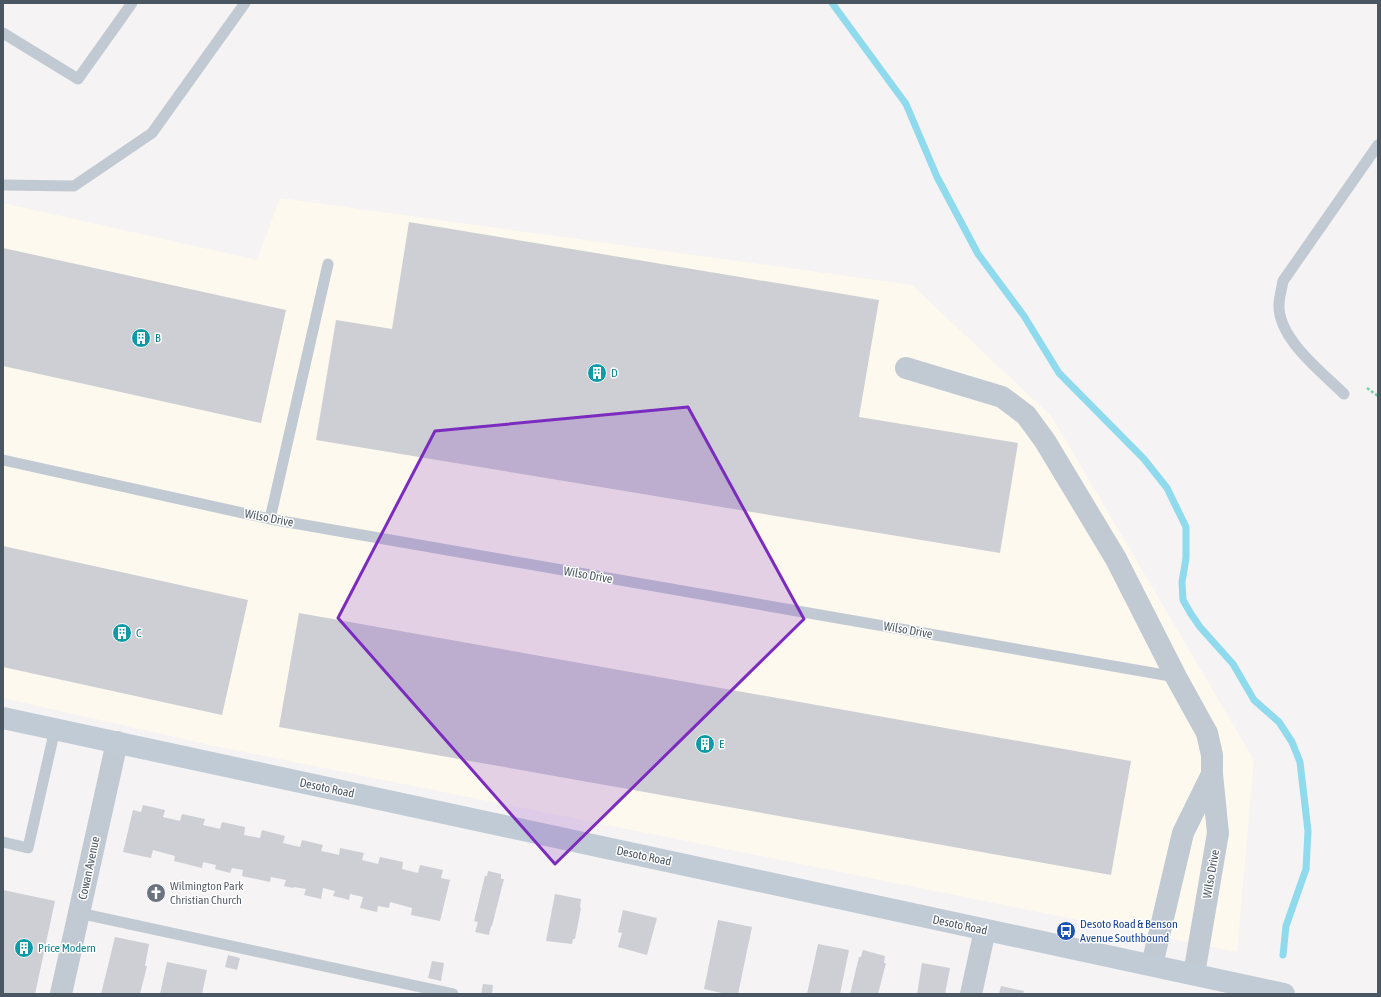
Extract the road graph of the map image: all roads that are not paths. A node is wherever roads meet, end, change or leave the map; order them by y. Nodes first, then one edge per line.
1 (132, 3) edge
2 (245, 3) edge
3 (3, 33) edge
4 (1378, 145) edge
5 (3, 185) edge
6 (328, 264) dead end
7 (906, 368) dead end
8 (1344, 394) dead end
9 (3, 460) edge
10 (270, 519) junction
11 (1176, 677) junction
12 (3, 718) edge
13 (55, 729) junction
14 (117, 742) junction
15 (1212, 774) junction
16 (3, 842) edge
17 (79, 913) junction
18 (985, 930) junction
19 (1152, 965) junction
20 (1194, 974) junction
21 (422, 991) edge
22 (61, 994) edge
23 (454, 994) edge
24 (971, 994) edge
25 (1284, 994) edge

1 - 3 lane
2 - 5 lane
4 - 8 lane
6 - 10 lane
7 - 11 street, Wilso Drive
9 - 10 lane, Wilso Drive
10 - 11 lane, Wilso Drive
11 - 15 street, Wilso Drive
12 - 13 street, Desoto Road
13 - 14 street, Desoto Road
13 - 16 lane
14 - 17 street, Cowan Avenue
14 - 18 street, Desoto Road
15 - 19 street, Wilso Drive
15 - 20 street, Wilso Drive
17 - 21 lane
17 - 22 street, Cowan Avenue
18 - 19 street, Desoto Road
18 - 24 street
19 - 20 street, Desoto Road
20 - 25 street, Desoto Road
21 - 23 lane

